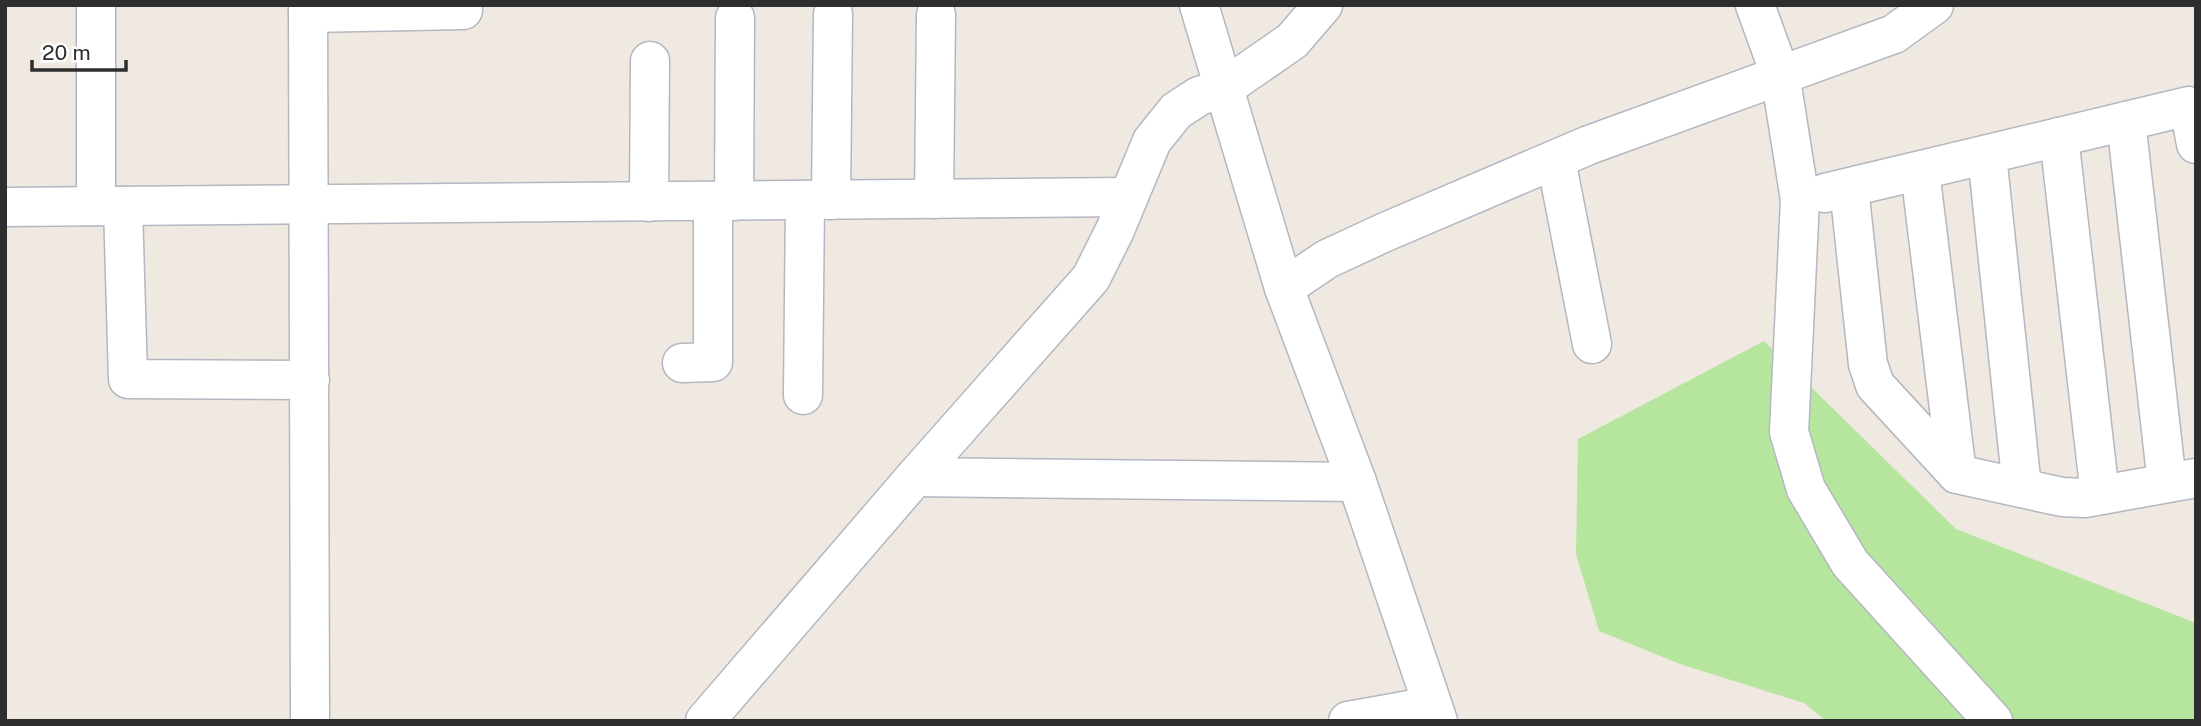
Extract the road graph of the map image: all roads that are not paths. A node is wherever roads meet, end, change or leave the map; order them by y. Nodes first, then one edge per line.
1 (96, 5) edge
2 (1199, 5) edge
3 (1323, 5) edge
4 (1755, 5) edge
5 (1934, 5) edge
6 (308, 9) edge
7 (463, 10) dead end
8 (833, 14) dead end
9 (936, 15) dead end
10 (735, 18) dead end
11 (650, 61) dead end
12 (1780, 74) junction
13 (1224, 88) junction
14 (2126, 121) junction
15 (2059, 138) junction
16 (2196, 144) edge
17 (1987, 155) junction
18 (1556, 160) junction
19 (1920, 171) junction
20 (1849, 188) junction
21 (1127, 197) junction
22 (934, 199) junction
23 (818, 200) junction
24 (1800, 200) junction
25 (723, 201) junction
26 (649, 202) junction
27 (309, 205) junction
28 (110, 206) junction
29 (5, 207) edge
30 (1283, 288) junction
31 (1592, 344) dead end
32 (682, 363) dead end
33 (310, 380) junction
34 (803, 395) dead end
35 (1956, 474) junction
36 (915, 477) junction
37 (2181, 480) edge
38 (1357, 482) junction
39 (2022, 488) junction
40 (2100, 495) junction
41 (1435, 713) edge
42 (310, 721) edge
43 (705, 721) edge
44 (1348, 721) edge
45 (1993, 721) edge

1 - 28 street
2 - 13 street
3 - 13 street
4 - 12 street
5 - 12 street
6 - 7 street
6 - 27 street
8 - 23 street
9 - 22 street
10 - 25 street
11 - 26 street
12 - 18 street
12 - 24 street
13 - 21 street
13 - 30 street
14 - 15 street
14 - 16 street
14 - 37 street
15 - 17 street
15 - 40 street
17 - 19 street
17 - 39 street
18 - 30 street
18 - 31 street
19 - 20 street
19 - 35 street
20 - 24 street
20 - 35 street
21 - 22 street
21 - 36 street
22 - 23 street
23 - 25 street
23 - 34 street
24 - 45 street
25 - 26 street
25 - 32 street
26 - 27 street
27 - 28 street
27 - 33 street
28 - 29 street
28 - 33 street
30 - 38 street
33 - 42 street
35 - 39 street
36 - 38 street
36 - 43 street
37 - 40 street
38 - 41 street
39 - 40 street
41 - 44 street

